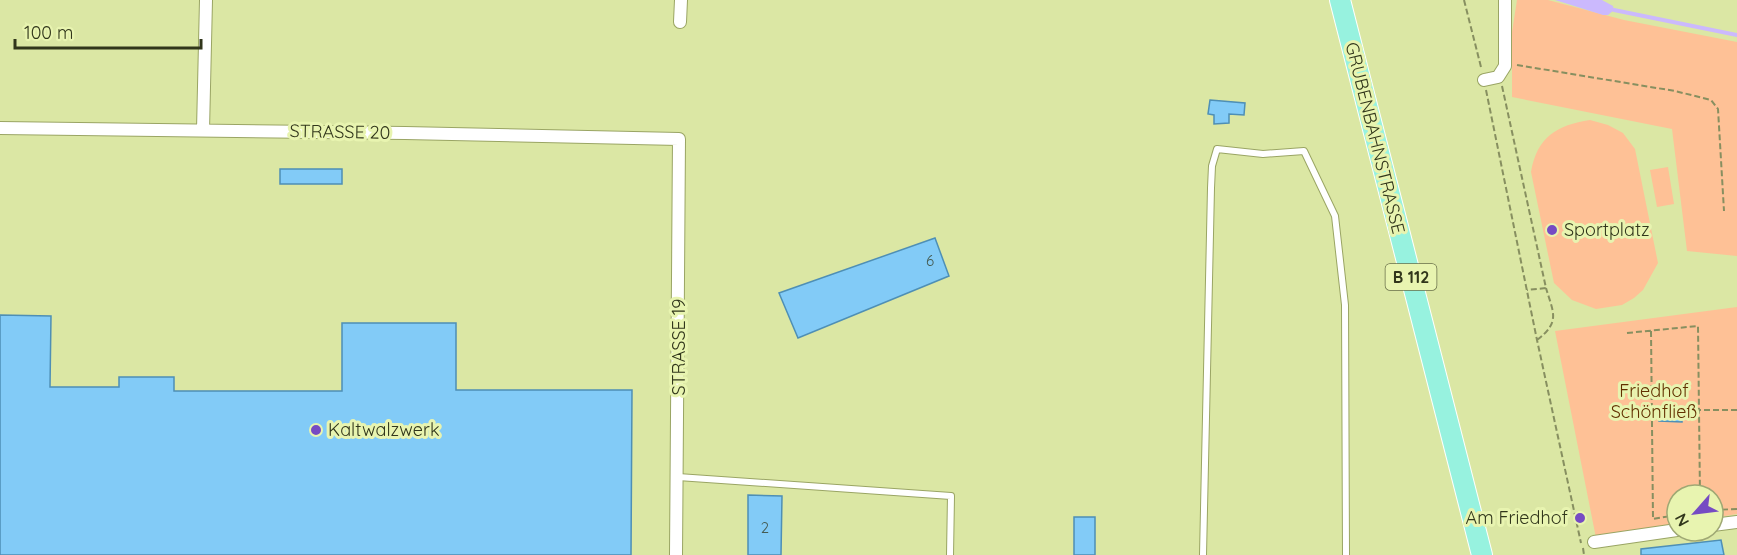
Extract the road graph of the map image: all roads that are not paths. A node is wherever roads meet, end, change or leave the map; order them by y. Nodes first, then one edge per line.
1 (206, 0) edge
2 (681, 0) edge
3 (1340, 0) edge
4 (1505, 0) edge
5 (680, 22) dead end
6 (1484, 80) road end
7 (0, 128) edge
8 (203, 130) junction
9 (679, 139) joint
10 (678, 477) junction
11 (1665, 532) edge
12 (1594, 542) dead end
13 (676, 555) edge
14 (950, 555) edge
15 (1203, 555) edge
16 (1346, 555) edge
17 (1482, 555) edge

1 - 8 street
2 - 5 street
3 - 17 main road, GRUBENBAHNSTRASSE / B 112
4 - 6 street
7 - 8 street, STRASSE 20
8 - 9 street, STRASSE 20
9 - 10 street, STRASSE 19
10 - 13 street, STRASSE 19
10 - 14 lane
11 - 12 street
15 - 16 lane

